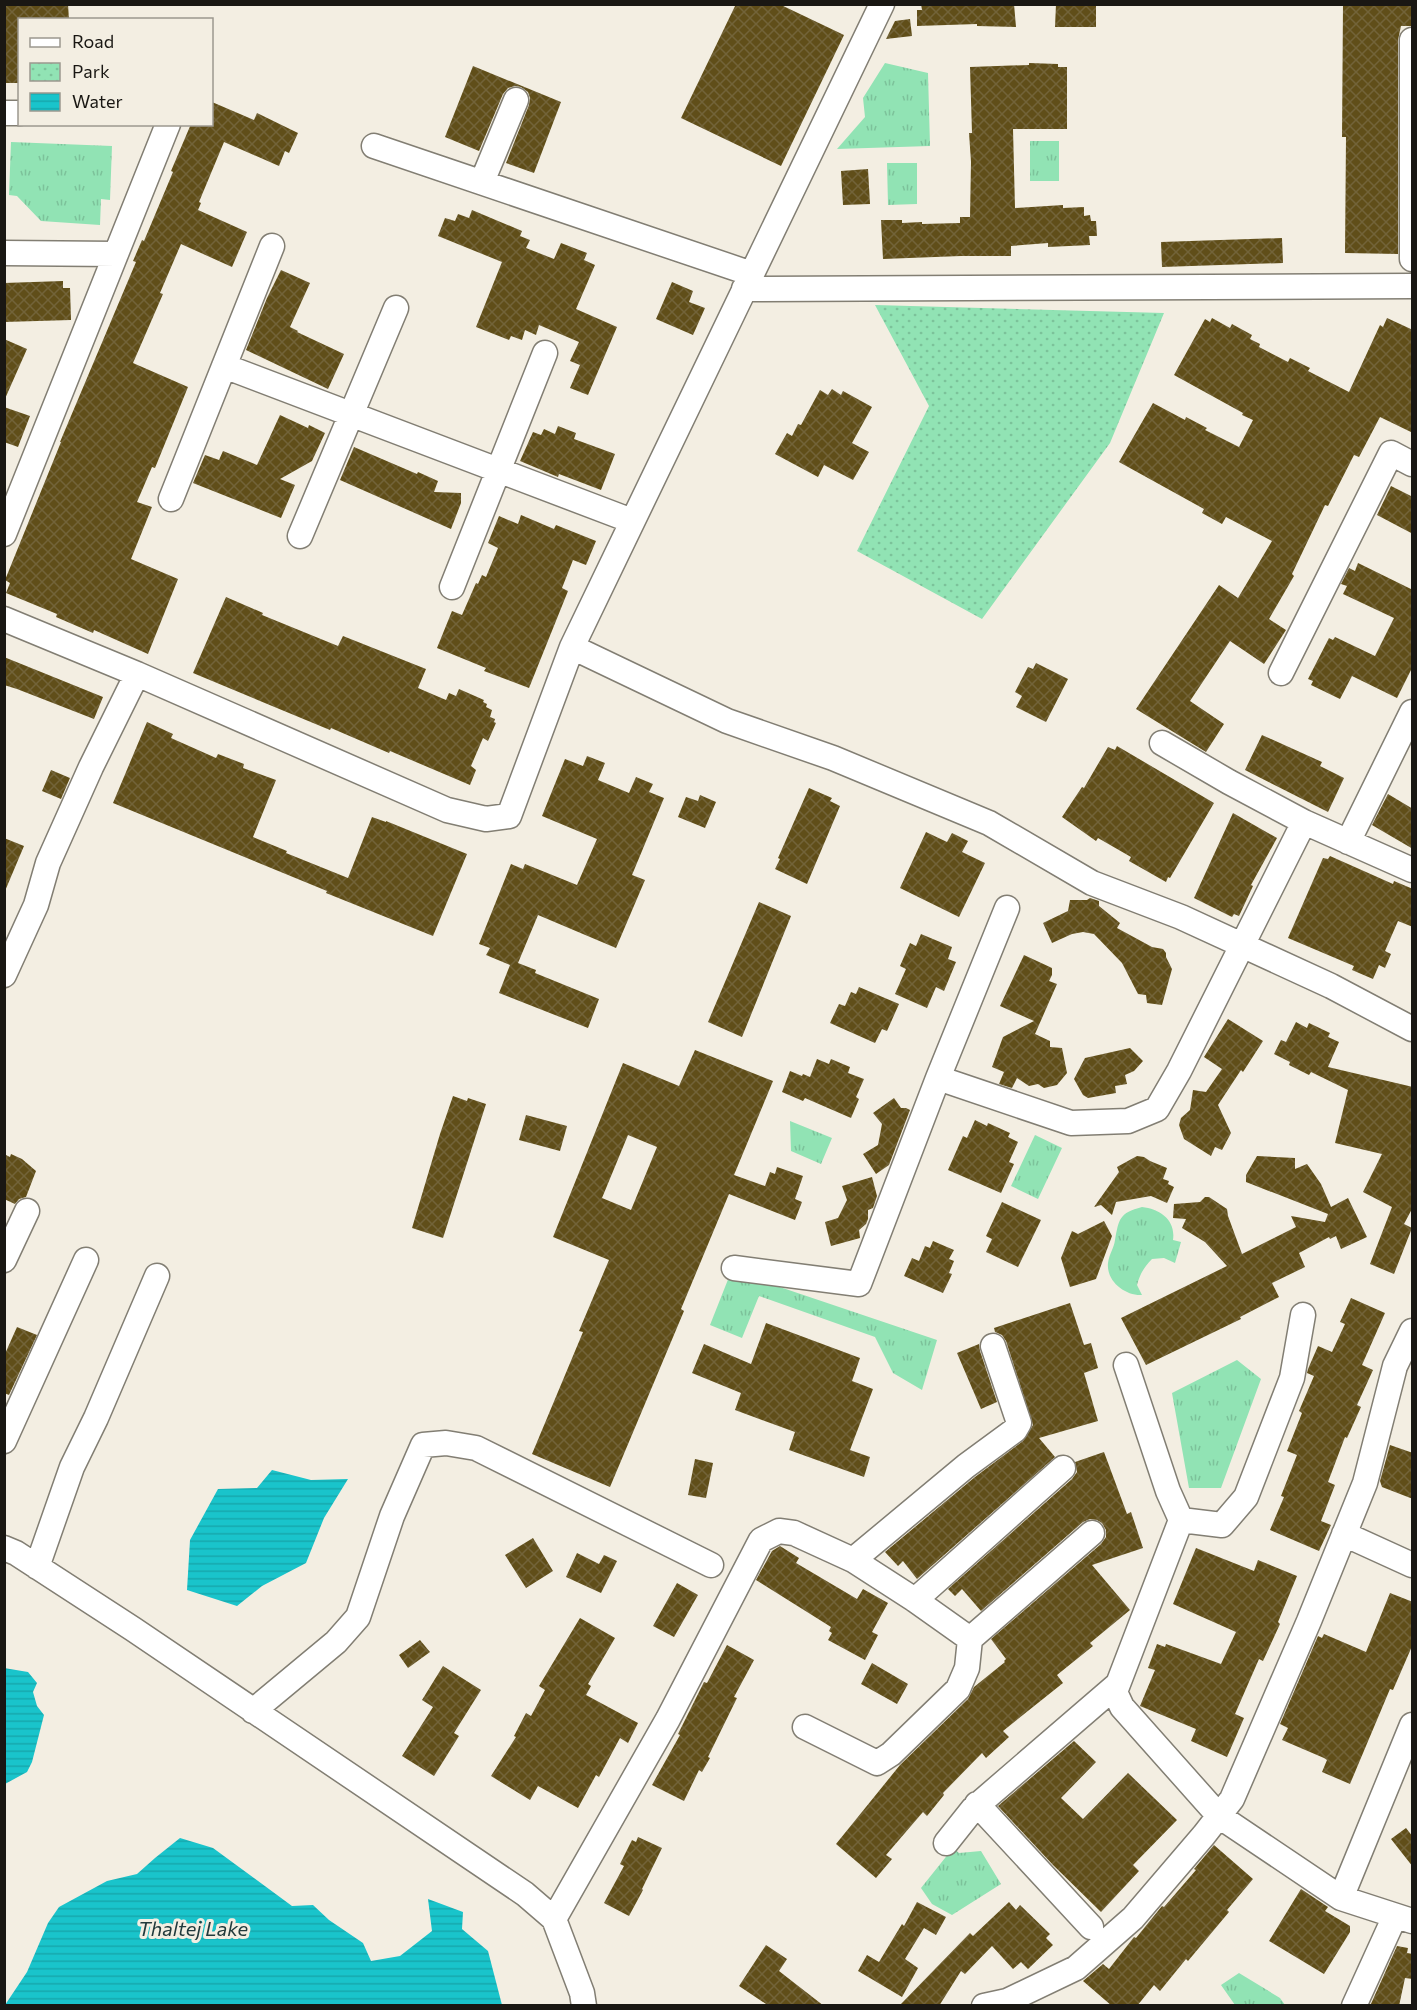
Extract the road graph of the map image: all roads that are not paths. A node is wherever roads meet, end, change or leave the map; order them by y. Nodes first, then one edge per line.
1 (882, 4) edge
2 (1413, 40) edge
3 (516, 100) dead end
4 (167, 126) edge
5 (374, 146) dead end
6 (482, 182) junction
7 (272, 246) dead end
8 (4, 253) edge
9 (116, 254) junction
10 (1413, 259) edge
11 (748, 281) junction
12 (1413, 286) edge
13 (396, 308) dead end
14 (545, 353) dead end
15 (224, 366) junction
16 (352, 414) junction
17 (1413, 464) edge
18 (498, 470) junction
19 (171, 499) dead end
20 (632, 521) junction
21 (4, 534) edge
22 (300, 536) dead end
23 (452, 587) dead end
24 (4, 619) edge
25 (572, 647) junction
26 (1281, 674) dead end
27 (137, 675) junction
28 (1413, 712) edge
29 (1162, 742) dead end
30 (1304, 822) junction
31 (1348, 842) junction
32 (1413, 870) edge
33 (1007, 908) dead end
34 (1241, 946) junction
35 (4, 975) edge
36 (1413, 1029) edge
37 (938, 1078) junction
38 (27, 1211) dead end
39 (4, 1260) edge
40 (86, 1260) dead end
41 (735, 1268) dead end
42 (157, 1276) dead end
43 (1303, 1315) dead end
44 (1413, 1331) edge
45 (993, 1346) dead end
46 (1126, 1365) dead end
47 (4, 1441) edge
48 (1063, 1468) dead end
49 (1181, 1520) junction
50 (1092, 1533) dead end
51 (1344, 1534) junction
52 (4, 1548) edge
53 (853, 1560) junction
54 (711, 1565) dead end
55 (1413, 1565) edge
56 (37, 1567) junction
57 (915, 1600) junction
58 (970, 1639) junction
59 (1118, 1684) junction
60 (253, 1711) junction
61 (1413, 1725) edge
62 (805, 1727) dead end
63 (977, 1804) junction
64 (1219, 1816) junction
65 (946, 1843) dead end
66 (1341, 1898) junction
67 (554, 1918) junction
68 (1404, 1919) edge
69 (1091, 1927) dead end
70 (584, 2006) edge
71 (984, 2006) edge
72 (1354, 2006) edge

1 - 11 street
2 - 10 street
3 - 6 street
4 - 9 street
5 - 6 street
6 - 11 street
7 - 15 street
8 - 9 street
9 - 21 street
11 - 12 street
11 - 20 street
13 - 16 street
14 - 18 street
15 - 16 street
15 - 19 street
16 - 18 street
16 - 22 street
17 - 26 street
18 - 20 street
18 - 23 street
20 - 25 street
24 - 27 street
25 - 27 street
25 - 34 street
27 - 35 street
28 - 31 street
29 - 30 street
30 - 31 street
30 - 34 street
31 - 32 street
33 - 37 street
34 - 36 street
34 - 37 street
37 - 41 street
38 - 39 street
40 - 47 street
42 - 56 street
43 - 49 street
44 - 51 street
45 - 53 street
46 - 49 street
48 - 57 street
49 - 59 street
50 - 58 street
51 - 55 street
51 - 64 street
52 - 56 street
53 - 57 street
53 - 67 street
54 - 60 street
56 - 60 street
57 - 58 street
58 - 62 street
59 - 63 street
59 - 64 street
60 - 67 street
61 - 66 street
63 - 65 street
63 - 69 street
64 - 66 street
64 - 71 street
66 - 68 street
67 - 70 street
68 - 72 street

